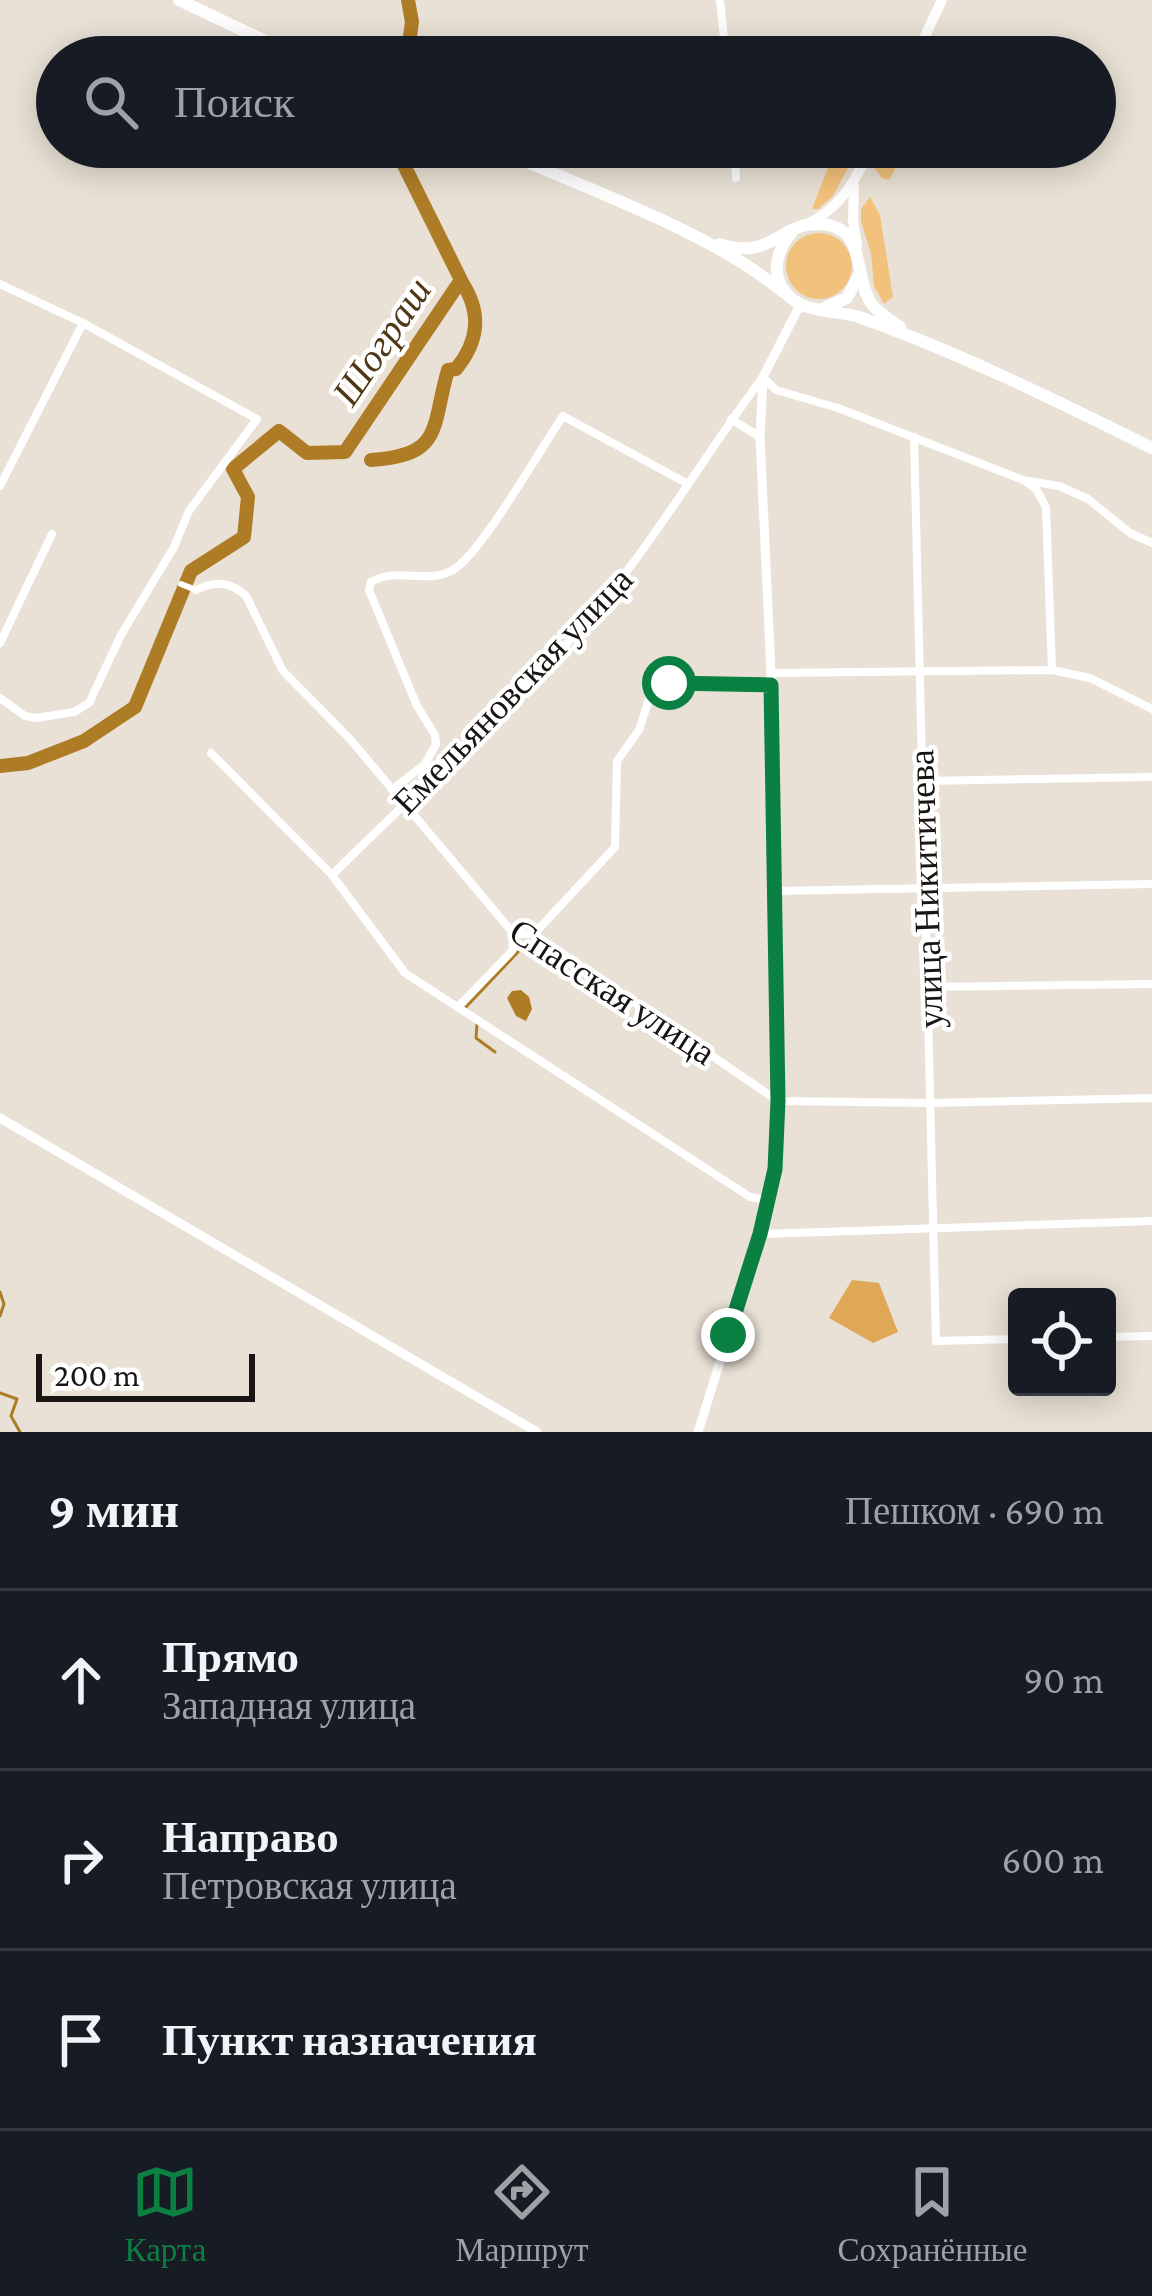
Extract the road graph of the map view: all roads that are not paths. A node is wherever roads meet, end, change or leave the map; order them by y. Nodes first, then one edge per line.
1 (179, 0) edge
2 (721, 0) edge
3 (942, 0) edge
4 (254, 36) edge
5 (724, 36) edge
6 (925, 36) edge
7 (539, 168) edge
8 (736, 168) edge
9 (861, 168) edge
10 (736, 178) dead end
11 (854, 184) junction
12 (807, 224) junction
13 (792, 232) junction
14 (690, 236) junction
15 (860, 261) junction
16 (2, 285) edge
17 (0, 296) edge
18 (801, 304) junction
19 (82, 323) junction
20 (911, 334) junction
21 (763, 377) junction
22 (731, 419) junction
23 (760, 436) junction
24 (914, 437) junction
25 (1152, 448) edge
26 (1023, 480) junction
27 (688, 484) junction
28 (0, 486) edge
29 (52, 534) dead end
30 (1152, 543) edge
31 (181, 584) dead end
32 (196, 590) joint
33 (0, 643) edge
34 (1052, 670) junction
35 (918, 674) junction
36 (771, 679) junction
37 (0, 698) edge
38 (1152, 709) edge
39 (211, 753) dead end
40 (1152, 777) edge
41 (922, 781) junction
42 (392, 790) junction
43 (404, 804) junction
44 (332, 875) junction
45 (1152, 884) edge
46 (926, 890) junction
47 (775, 891) junction
48 (514, 934) junction
49 (534, 934) junction
50 (1152, 984) edge
51 (929, 987) junction
52 (458, 1007) junction
53 (1152, 1098) edge
54 (778, 1101) junction
55 (930, 1103) junction
56 (0, 1118) edge
57 (767, 1200) junction
58 (1152, 1221) edge
59 (934, 1226) junction
60 (760, 1234) junction
61 (1152, 1336) edge
62 (1116, 1337) edge
63 (1008, 1339) edge
64 (537, 1432) edge
65 (698, 1432) edge

1 - 4 main road
2 - 5 street
3 - 6 main road
7 - 14 main road
8 - 10 street
9 - 11 main road
11 - 12 main road
11 - 15 main road
12 - 13 main road
12 - 15 main road
13 - 14 main road
13 - 18 main road
14 - 18 main road
15 - 18 main road
15 - 20 main road
16 - 17 street
16 - 19 street
18 - 20 main road
18 - 21 street
19 - 28 street
19 - 37 street
20 - 25 main road
21 - 22 street, Емельяновская улица
21 - 23 street
21 - 24 street
22 - 23 street
22 - 27 street, Емельяновская улица
23 - 36 street
24 - 26 street
24 - 35 street, улица Никитичева
26 - 30 street
26 - 34 street
27 - 42 street
27 - 43 street, Емельяновская улица
29 - 33 street
31 - 32 street
32 - 42 street, Спасская улица
34 - 35 street
34 - 38 street
35 - 36 street
35 - 41 street, улица Никитичева
36 - 47 street
36 - 49 street
39 - 44 street
40 - 41 street
41 - 46 street, улица Никитичева
42 - 43 street, Спасская улица
43 - 44 street, Емельяновская улица
43 - 48 street, Спасская улица
44 - 52 street
45 - 46 street
46 - 47 street
46 - 51 street, улица Никитичева
47 - 54 street
48 - 49 street, Спасская улица
48 - 52 street
49 - 54 street, Спасская улица
50 - 51 street
51 - 55 street, улица Никитичева
52 - 57 street
53 - 55 street
54 - 55 street
54 - 57 street
55 - 59 street, улица Никитичева
56 - 64 street
57 - 60 street
58 - 59 street
59 - 60 street
59 - 63 street, улица Никитичева
60 - 65 street
61 - 62 street

